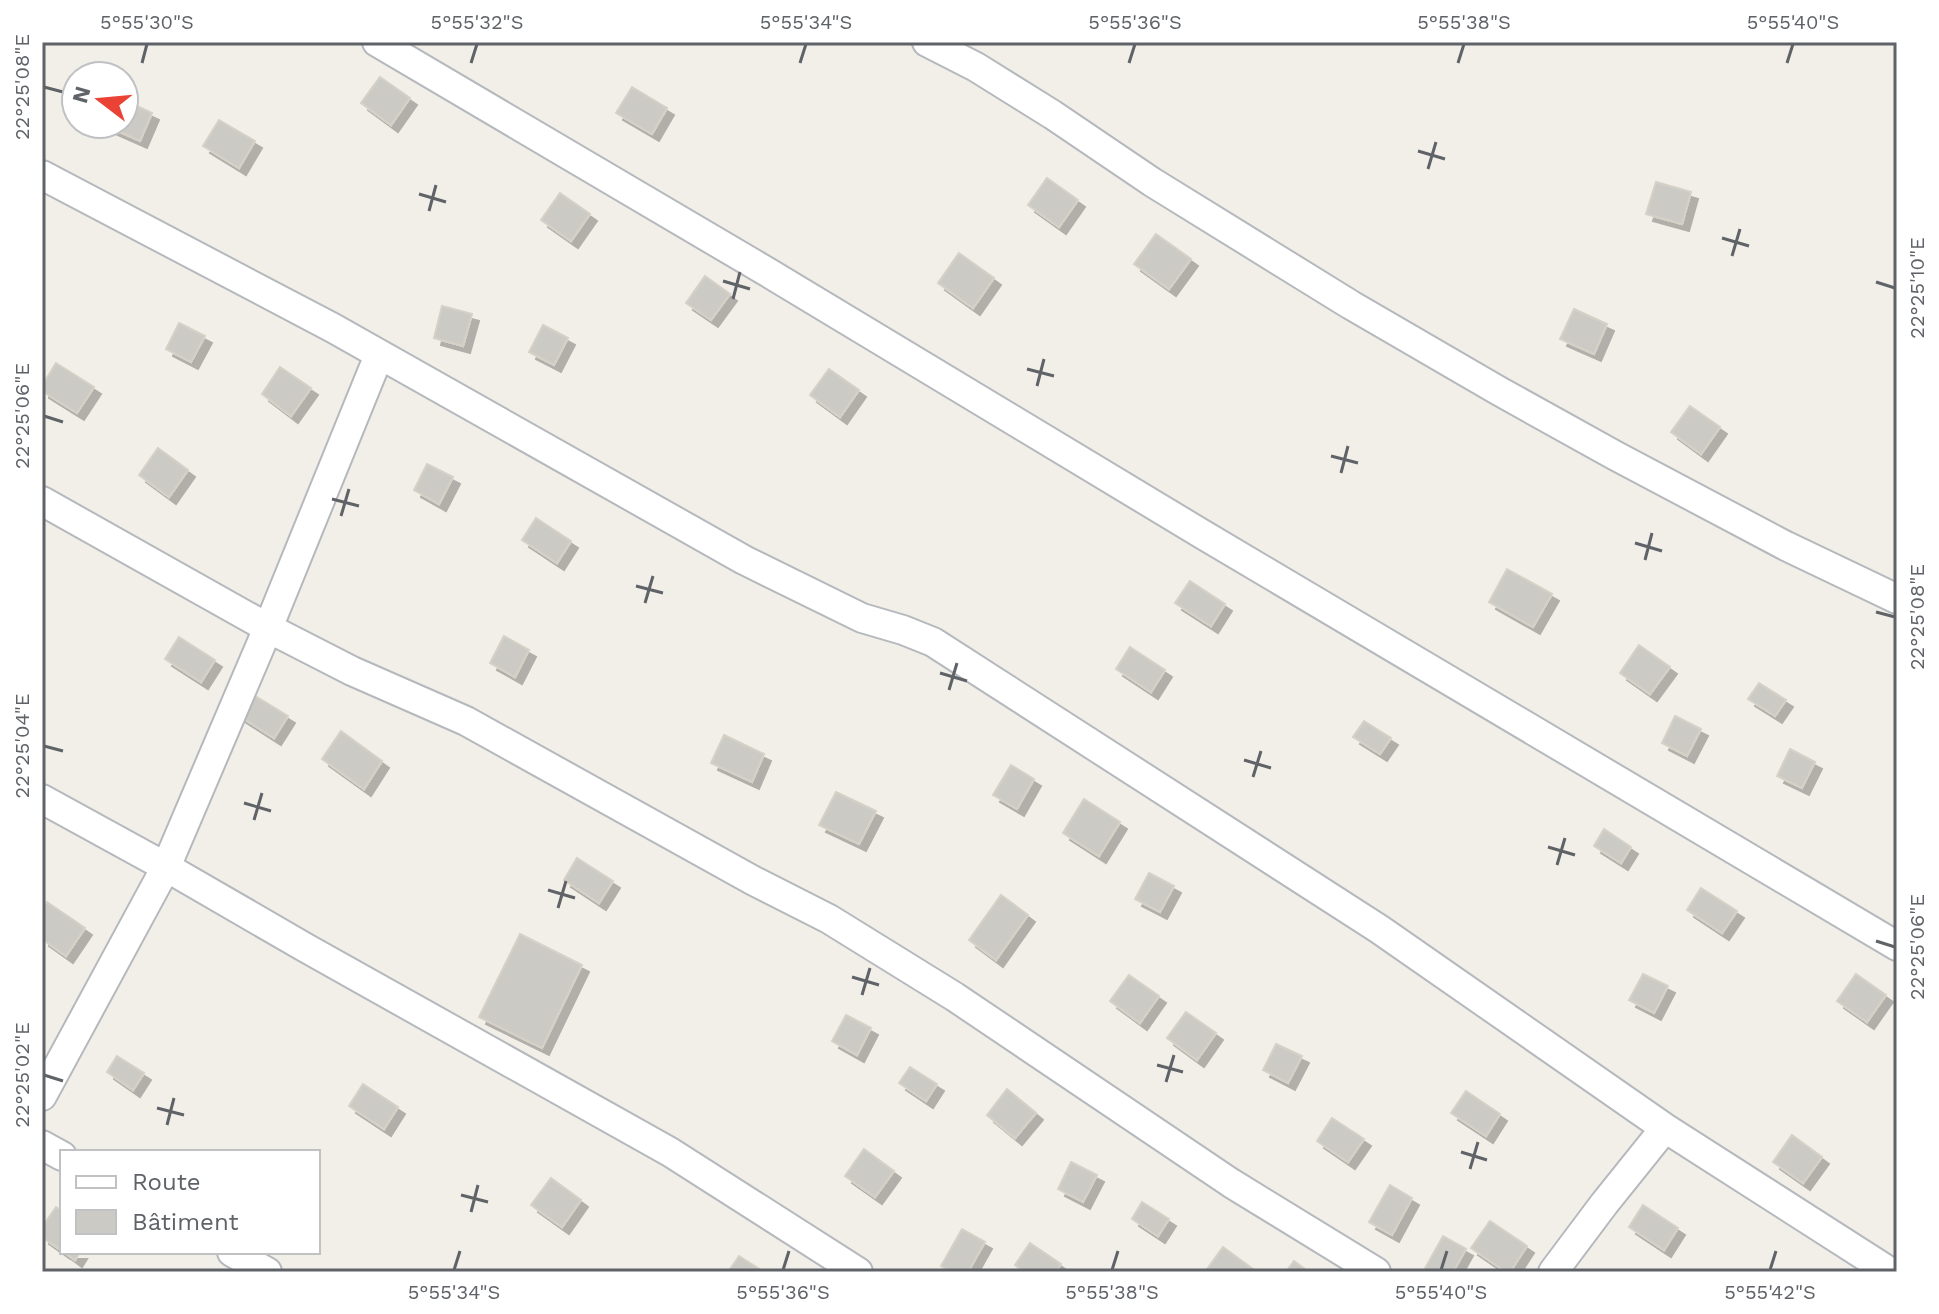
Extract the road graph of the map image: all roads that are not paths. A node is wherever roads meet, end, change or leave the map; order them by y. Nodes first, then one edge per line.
1 (377, 42) edge
2 (927, 42) edge
3 (42, 175) edge
4 (379, 355) junction
5 (42, 501) edge
6 (1897, 599) edge
7 (268, 628) junction
8 (42, 799) edge
9 (166, 867) junction
10 (1897, 946) edge
11 (42, 1096) edge
12 (1665, 1128) junction
13 (42, 1145) edge
14 (60, 1155) edge
15 (236, 1254) edge
16 (267, 1272) edge
17 (858, 1272) edge
18 (1376, 1272) edge
19 (1553, 1272) edge
20 (1890, 1272) edge

1 - 10 street
2 - 6 street
3 - 4 street
4 - 7 street
4 - 12 street
5 - 7 street
7 - 9 street
7 - 18 street
8 - 9 street
9 - 11 street
9 - 17 street
12 - 19 street
12 - 20 street
13 - 14 street
15 - 16 street

